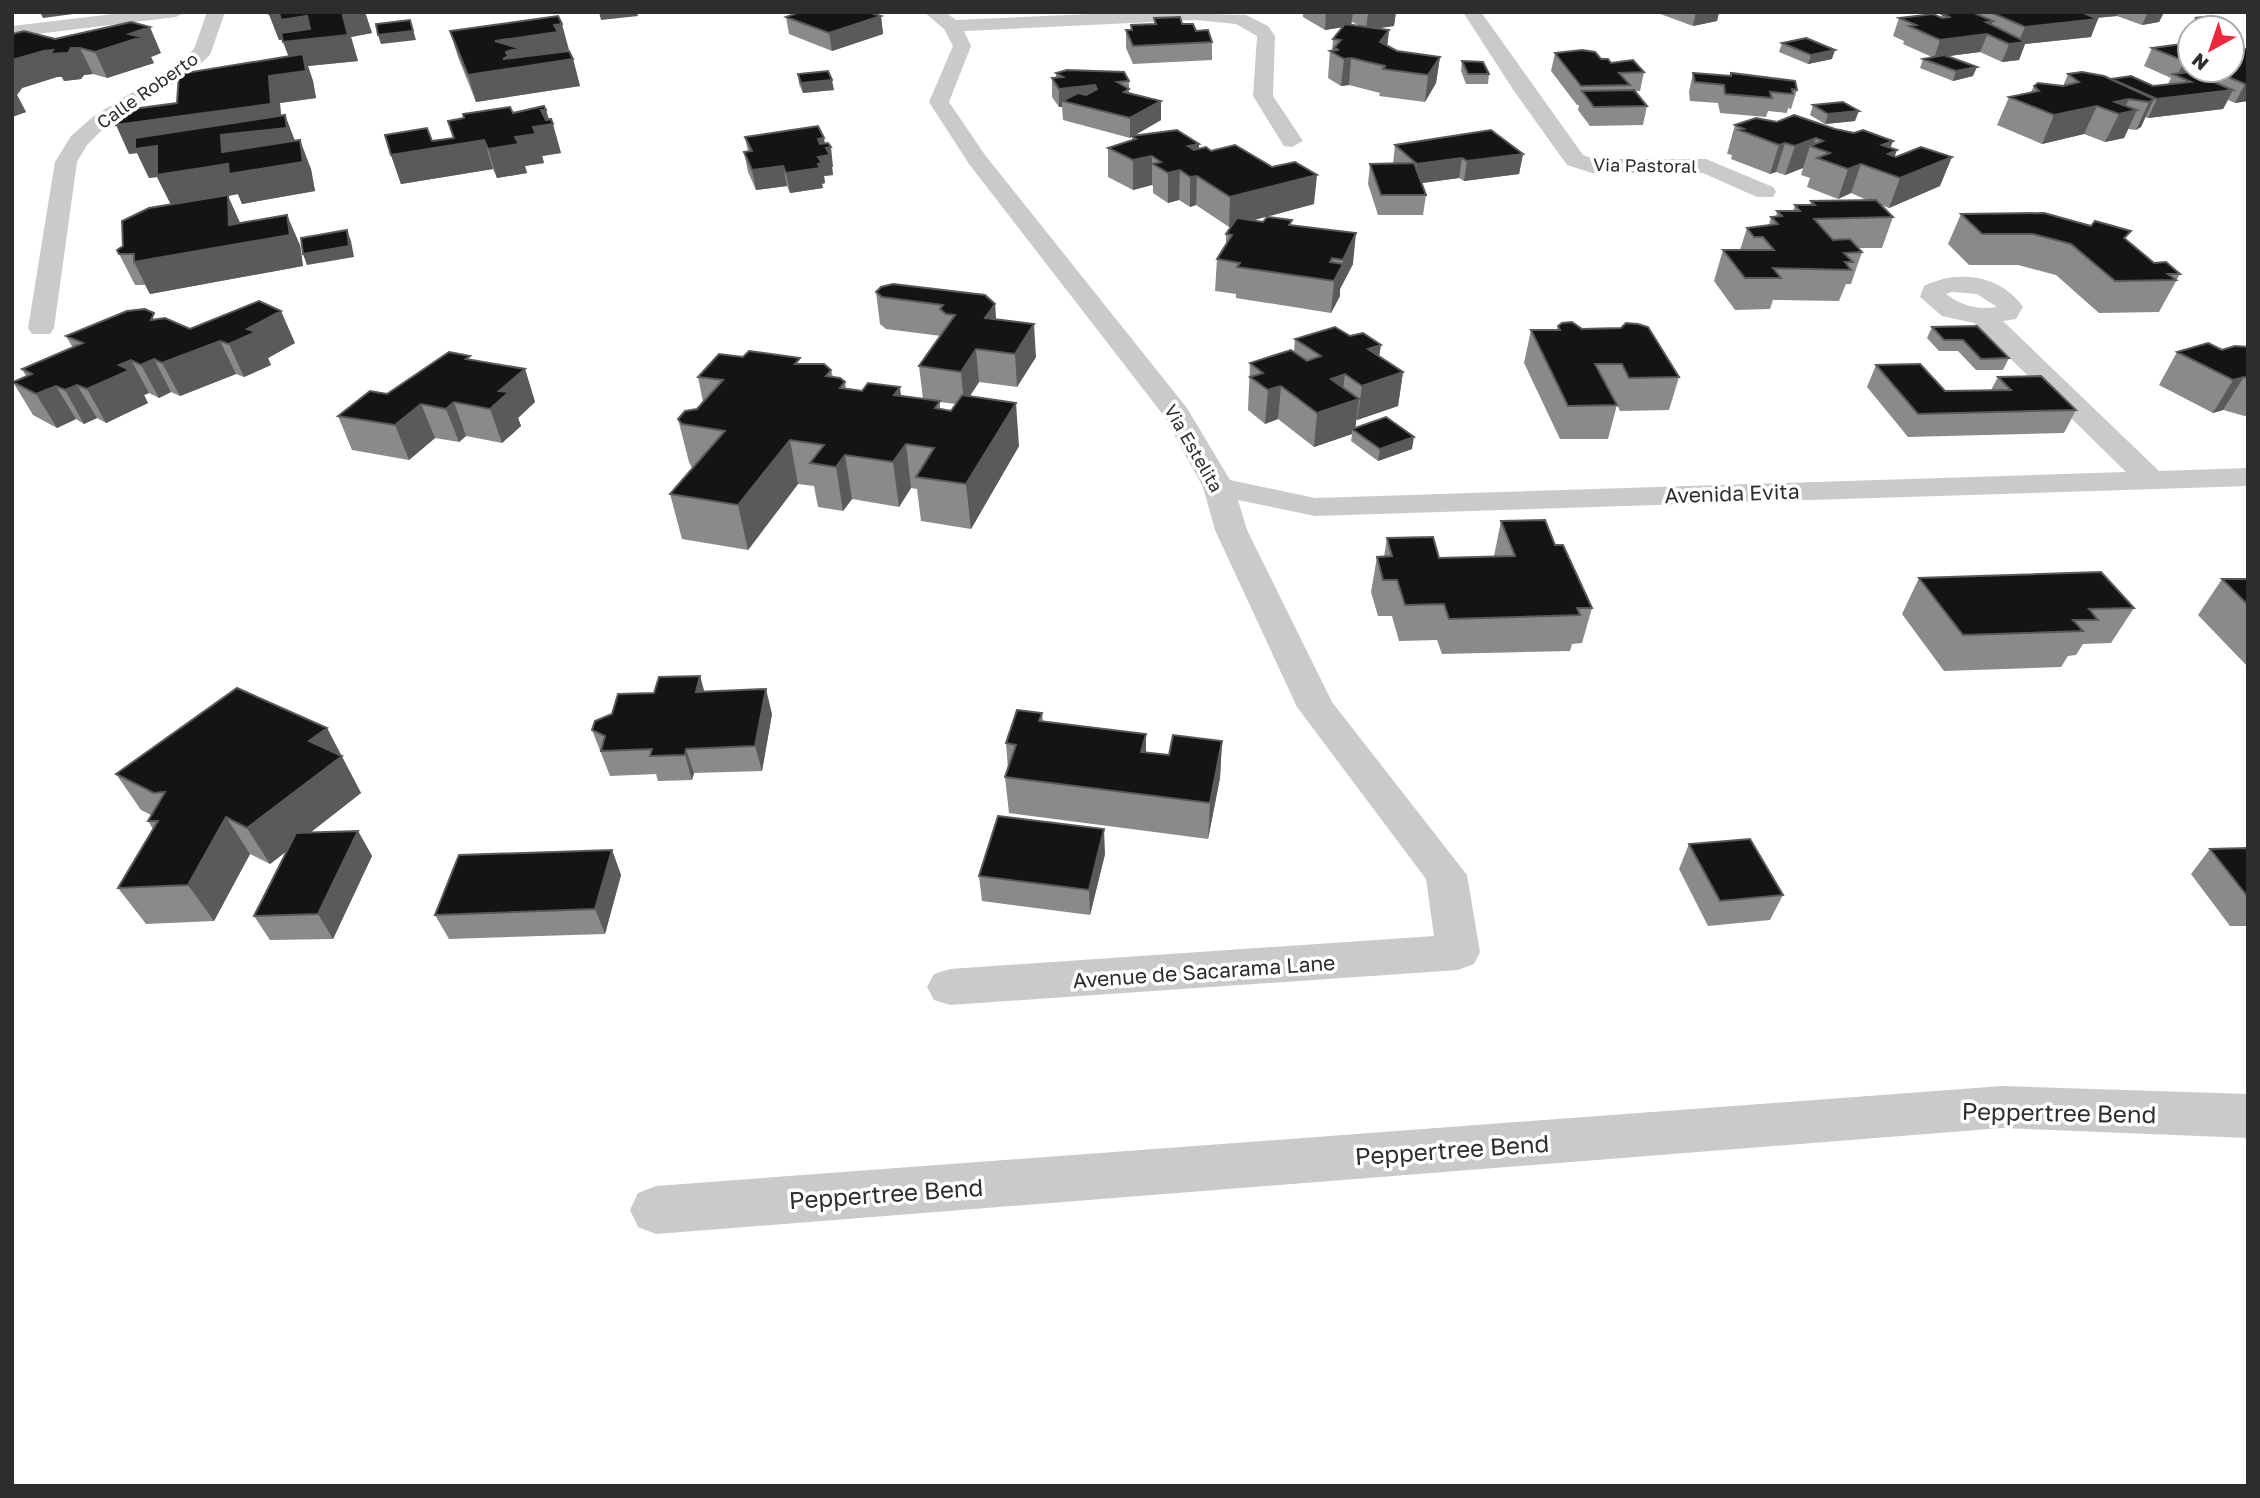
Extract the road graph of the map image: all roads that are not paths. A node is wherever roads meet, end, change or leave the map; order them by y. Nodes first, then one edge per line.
1 (176, 12) edge
2 (216, 12) edge
3 (1472, 12) edge
4 (943, 19) edge
5 (12, 32) edge
6 (1293, 141) dead end
7 (1765, 192) dead end
8 (1983, 317) dead end
9 (41, 328) dead end
10 (2248, 477) edge
11 (2151, 480) junction
12 (1219, 487) junction
13 (1458, 952) joint
14 (950, 987) dead end
15 (2248, 1116) edge
16 (656, 1210) dead end

1 - 5 street
2 - 9 street, Calle Roberto
3 - 7 street, Via Pastoral
4 - 6 street
4 - 12 street, Via Estelita
8 - 11 street
10 - 11 street, Avenida Evita
11 - 12 street, Avenida Evita
12 - 13 street, Via Estelita
13 - 14 street, Avenue de Sacarama Lane
15 - 16 street, Peppertree Bend

